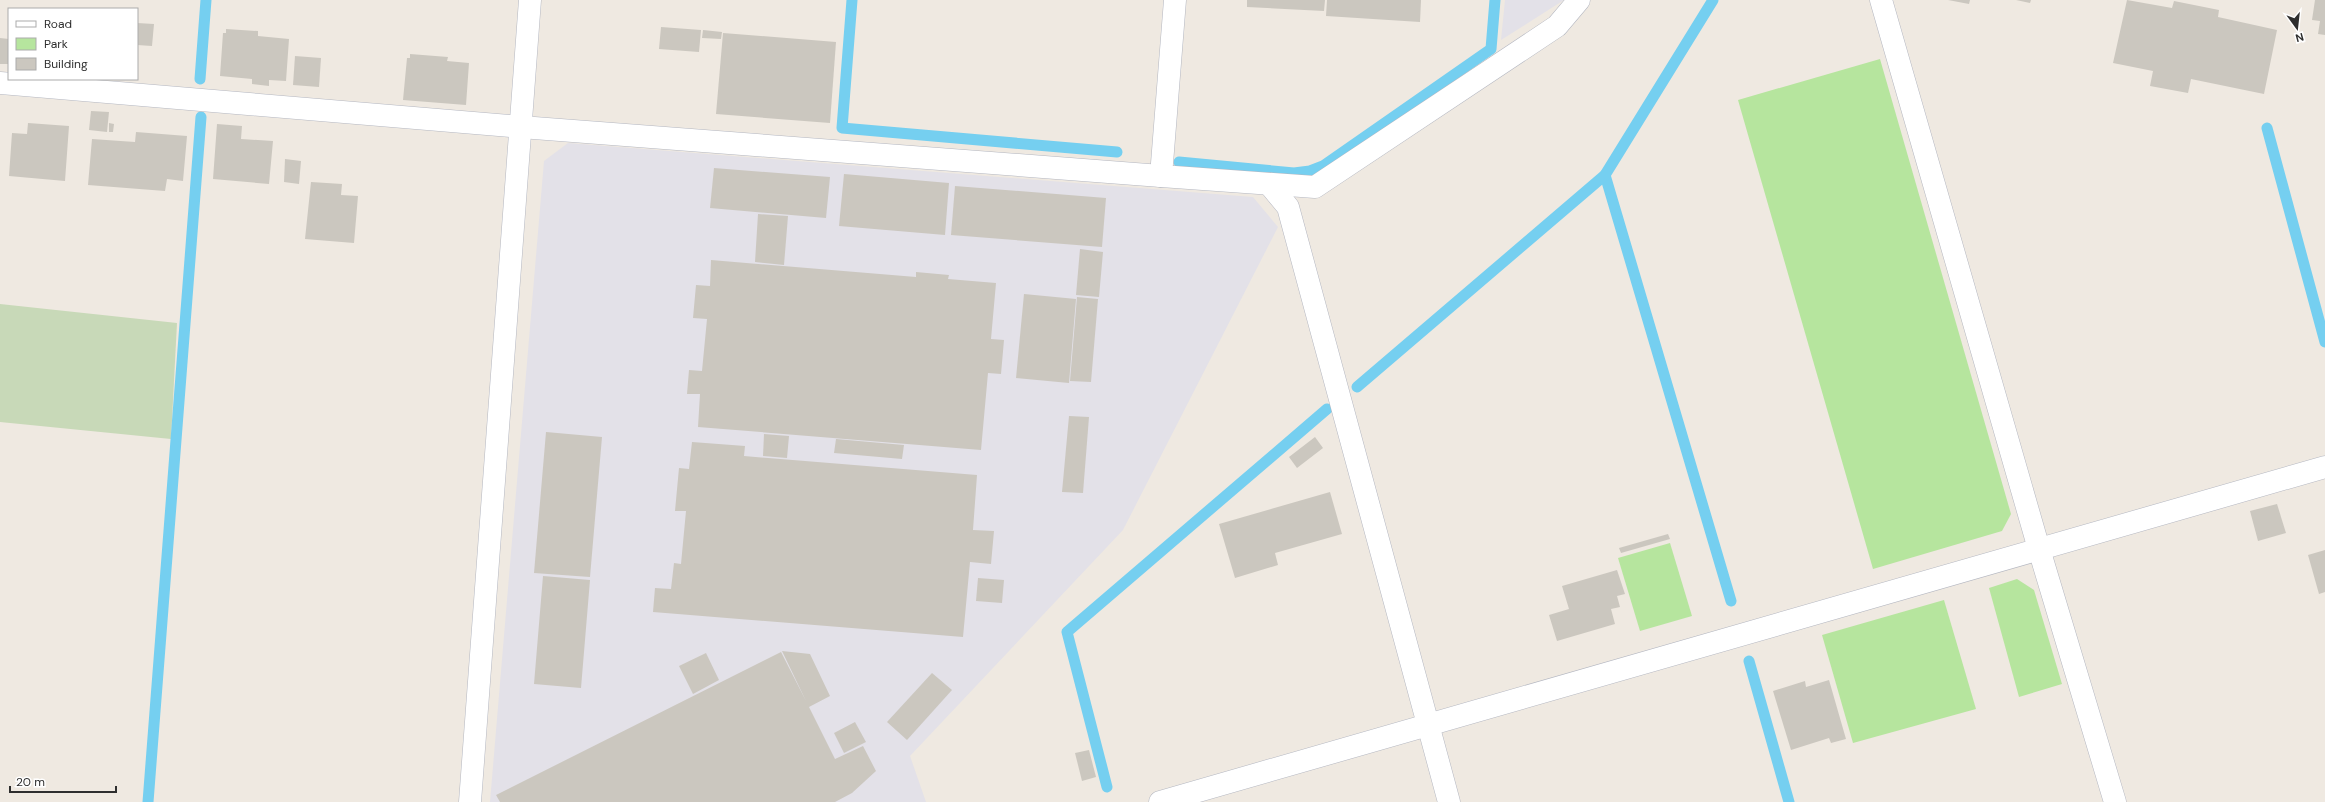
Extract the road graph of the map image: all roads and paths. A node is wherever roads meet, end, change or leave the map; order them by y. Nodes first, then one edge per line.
1 (530, 0) edge
2 (1175, 0) edge
3 (1579, 0) edge
4 (1881, 0) edge
5 (0, 82) edge
6 (521, 127) junction
7 (1161, 176) junction
8 (1269, 184) junction
9 (2325, 467) edge
10 (2039, 549) junction
11 (1427, 725) junction
12 (470, 802) edge
13 (1160, 802) edge
14 (1449, 802) edge
15 (2115, 802) edge

1 - 6 street
2 - 7 street
3 - 8 street
4 - 10 street
5 - 6 street
6 - 7 street
6 - 12 street
7 - 8 street
8 - 11 street
9 - 10 street
10 - 11 street
10 - 15 street
11 - 13 street
11 - 14 street

